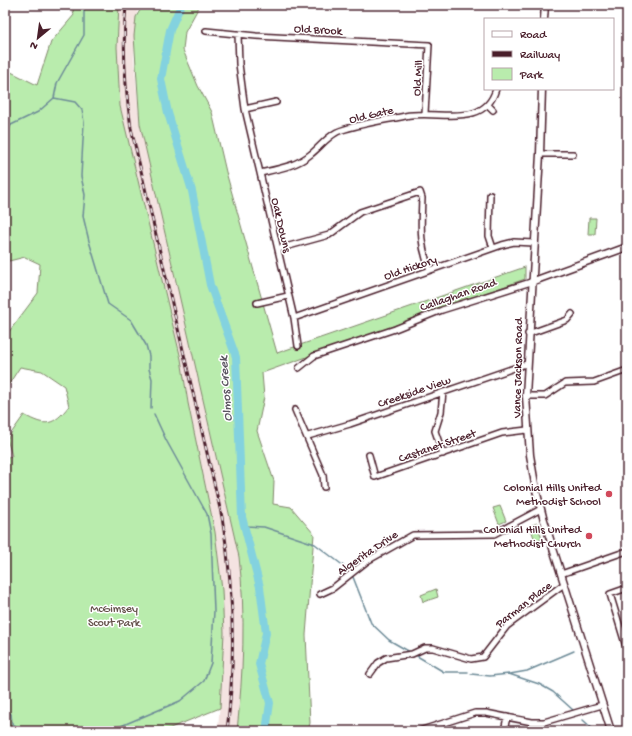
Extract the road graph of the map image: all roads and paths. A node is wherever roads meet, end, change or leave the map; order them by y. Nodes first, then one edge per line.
1 (545, 5) edge
2 (544, 18) edge
3 (206, 31) dead end
4 (238, 34) junction
5 (430, 45) joint
6 (496, 90) edge
7 (542, 90) edge
8 (276, 102) dead end
9 (488, 105) junction
10 (245, 109) junction
11 (494, 110) dead end
12 (425, 113) junction
13 (540, 154) junction
14 (573, 154) dead end
15 (260, 173) junction
16 (490, 195) dead end
17 (534, 243) junction
18 (627, 247) edge
19 (493, 248) junction
20 (278, 249) junction
21 (430, 270) junction
22 (531, 282) junction
23 (288, 296) junction
24 (257, 303) dead end
25 (572, 314) dead end
26 (294, 318) junction
27 (528, 334) junction
28 (298, 346) dead end
29 (526, 364) junction
30 (299, 368) dead end
31 (627, 370) edge
32 (443, 392) junction
33 (526, 396) junction
34 (295, 410) dead end
35 (527, 430) junction
36 (308, 436) junction
37 (443, 454) junction
38 (369, 456) dead end
39 (324, 487) dead end
40 (541, 509) junction
41 (627, 550) edge
42 (561, 574) junction
43 (564, 584) junction
44 (627, 588) edge
45 (320, 594) dead end
46 (627, 650) edge
47 (370, 674) dead end
48 (602, 705) junction
49 (507, 717) junction
50 (426, 730) edge
51 (419, 731) edge
52 (504, 731) edge
53 (611, 731) edge

1 - 2 main road
3 - 4 street, Old Brook
4 - 5 street, Old Brook
4 - 10 street, Oak Downs
5 - 12 street, Old Mill
6 - 9 street
7 - 13 main road, Vance Jackson Road
8 - 10 street
9 - 11 street
9 - 12 street, Old Gate
10 - 15 street, Oak Downs
12 - 15 street, Old Gate
13 - 14 street
13 - 17 main road, Vance Jackson Road
15 - 20 street, Oak Downs
16 - 19 street
17 - 19 street, Old Hickory
17 - 22 main road, Vance Jackson Road
18 - 22 main road, Callaghan Road
19 - 21 street, Old Hickory
20 - 21 street
20 - 23 street, Oak Downs
21 - 26 street, Old Hickory
22 - 27 main road, Vance Jackson Road
22 - 30 street, Callaghan Road
23 - 24 street
23 - 26 street, Oak Downs
25 - 27 street
26 - 28 street, Oak Downs
27 - 29 main road, Vance Jackson Road
29 - 32 street, Creekside View
29 - 33 main road, Vance Jackson Road
31 - 33 street
32 - 36 street, Creekside View
32 - 37 street
33 - 35 main road, Vance Jackson Road
34 - 36 street
35 - 37 street, Castanet Street
35 - 40 main road, Vance Jackson Road
36 - 39 street
37 - 38 street, Castanet Street
40 - 42 main road, Vance Jackson Road
40 - 45 street, Algerita Drive
41 - 42 street
42 - 43 main road, Vance Jackson Road
43 - 47 street, Parman Place
43 - 48 main road, Vance Jackson Road
44 - 46 street
48 - 49 street
48 - 53 main road, Vance Jackson Road
49 - 50 street
49 - 52 street
50 - 51 street

